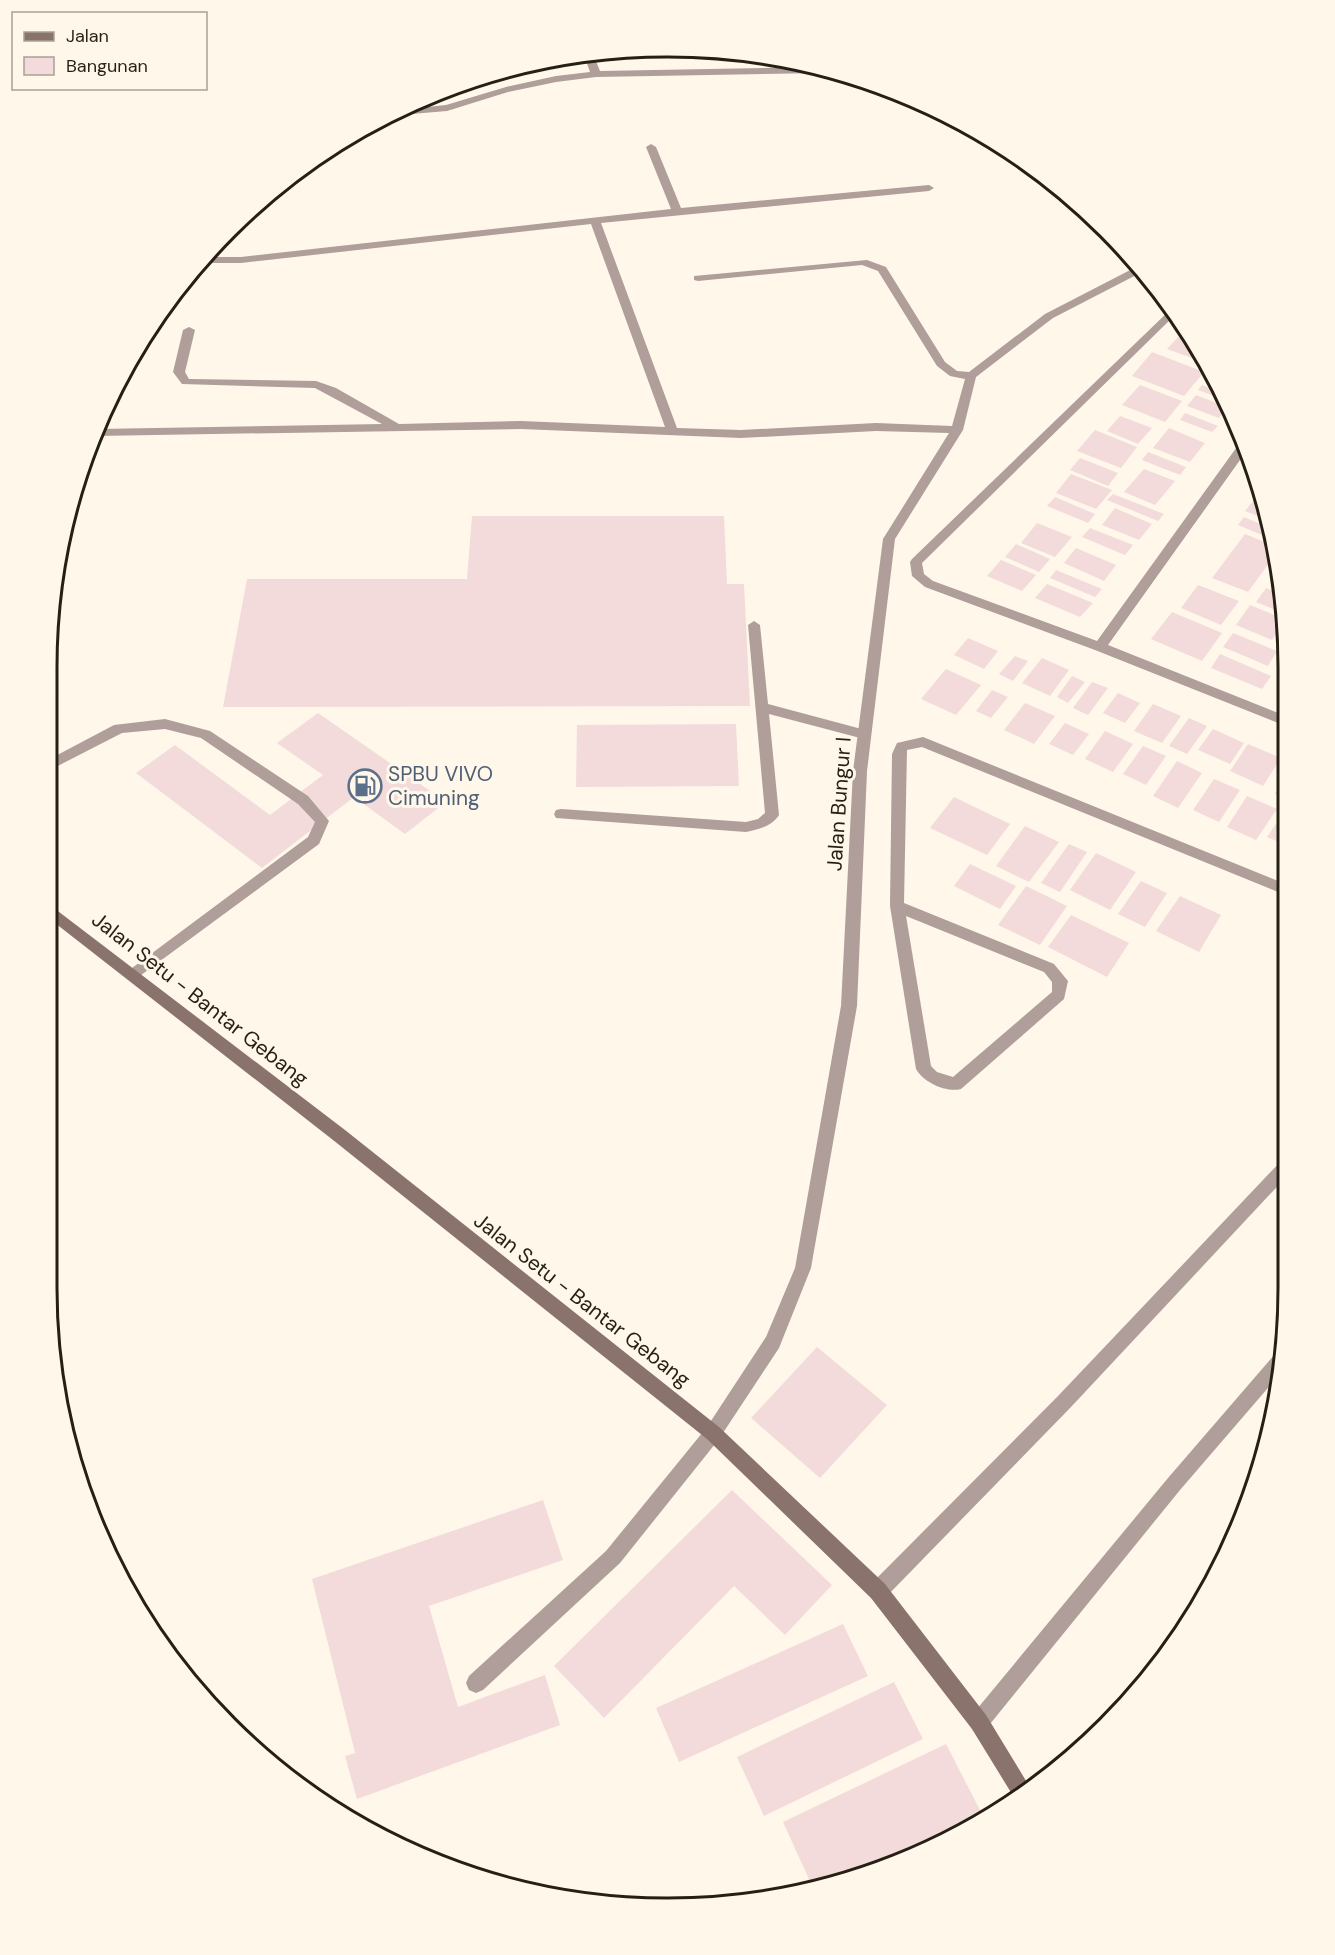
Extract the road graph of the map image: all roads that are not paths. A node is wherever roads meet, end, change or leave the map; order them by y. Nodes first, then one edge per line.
1 (591, 62) edge
2 (794, 71) edge
3 (596, 74) junction
4 (416, 111) edge
5 (651, 147) dead end
6 (929, 188) dead end
7 (677, 211) junction
8 (595, 220) junction
9 (214, 260) edge
10 (1133, 273) edge
11 (698, 278) dead end
12 (1167, 317) edge
13 (189, 330) dead end
14 (971, 376) junction
15 (398, 428) junction
16 (957, 430) junction
17 (672, 431) junction
18 (104, 433) edge
19 (1239, 453) edge
20 (754, 625) dead end
21 (1100, 647) junction
22 (761, 707) junction
23 (1278, 716) edge
24 (864, 734) junction
25 (57, 761) edge
26 (561, 814) dead end
27 (1278, 887) edge
28 (897, 906) junction
29 (57, 916) edge
30 (133, 975) junction
31 (1278, 1176) edge
32 (1273, 1370) edge
33 (713, 1433) junction
34 (878, 1591) junction
35 (476, 1683) dead end
36 (979, 1722) junction
37 (1019, 1787) edge

1 - 3 street
2 - 3 street
3 - 4 street
5 - 7 street
6 - 7 street
7 - 8 street
8 - 9 street
8 - 17 street
10 - 14 street
11 - 14 street
12 - 21 street
13 - 15 street
14 - 16 street, Jalan Bungur I
15 - 17 street
15 - 18 street
16 - 17 street
16 - 24 street, Jalan Bungur I
19 - 21 street
20 - 22 street
21 - 23 street
22 - 24 street
22 - 26 street
24 - 33 street, Jalan Bungur I
25 - 30 street
27 - 28 street
28 - 28 street
29 - 30 main road, Jalan Setu - Bantar Gebang
30 - 33 main road, Jalan Setu - Bantar Gebang
31 - 34 street
32 - 36 street
33 - 34 main road, Jalan Setu - Bantar Gebang
33 - 35 street, Jalan Bungur I
34 - 36 main road, Jalan Setu - Bantar Gebang
36 - 37 main road, Jalan Setu - Bantar Gebang

